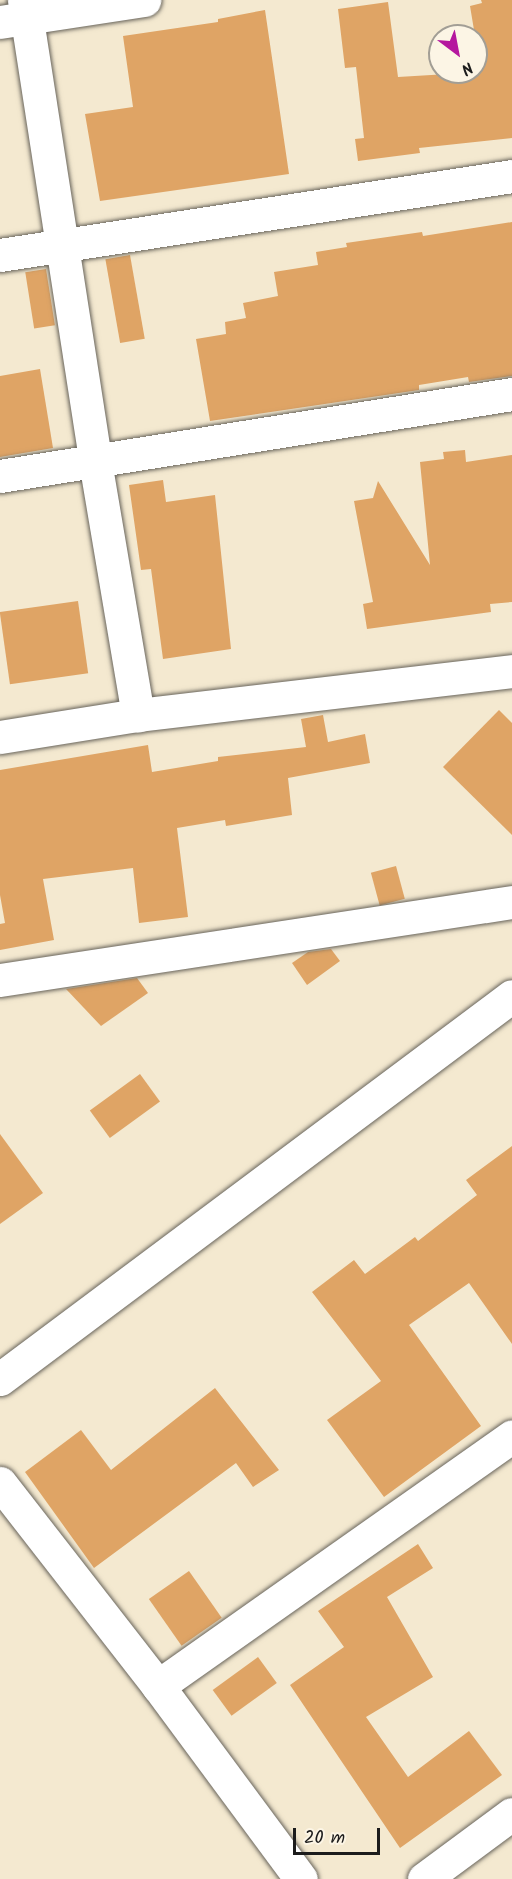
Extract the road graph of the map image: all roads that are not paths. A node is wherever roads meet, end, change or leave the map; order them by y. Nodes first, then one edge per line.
1 (144, 0) edge
2 (17, 13) edge
3 (512, 176) edge
4 (62, 245) junction
5 (0, 255) edge
6 (512, 394) edge
7 (95, 461) junction
8 (0, 476) edge
9 (512, 672) edge
10 (138, 715) junction
11 (0, 737) edge
12 (512, 902) edge
13 (0, 980) edge
14 (512, 996) edge
15 (0, 1379) edge
16 (512, 1436) edge
17 (0, 1483) edge
18 (158, 1686) junction
19 (512, 1814) edge
20 (301, 1879) edge
21 (424, 1879) edge

1 - 2 street
2 - 4 street
3 - 4 street
4 - 5 street
4 - 7 street
6 - 7 street
7 - 8 street
7 - 10 street
9 - 10 street
10 - 11 street
12 - 13 street
14 - 15 street
16 - 18 street
17 - 18 street
18 - 20 street
19 - 21 street

